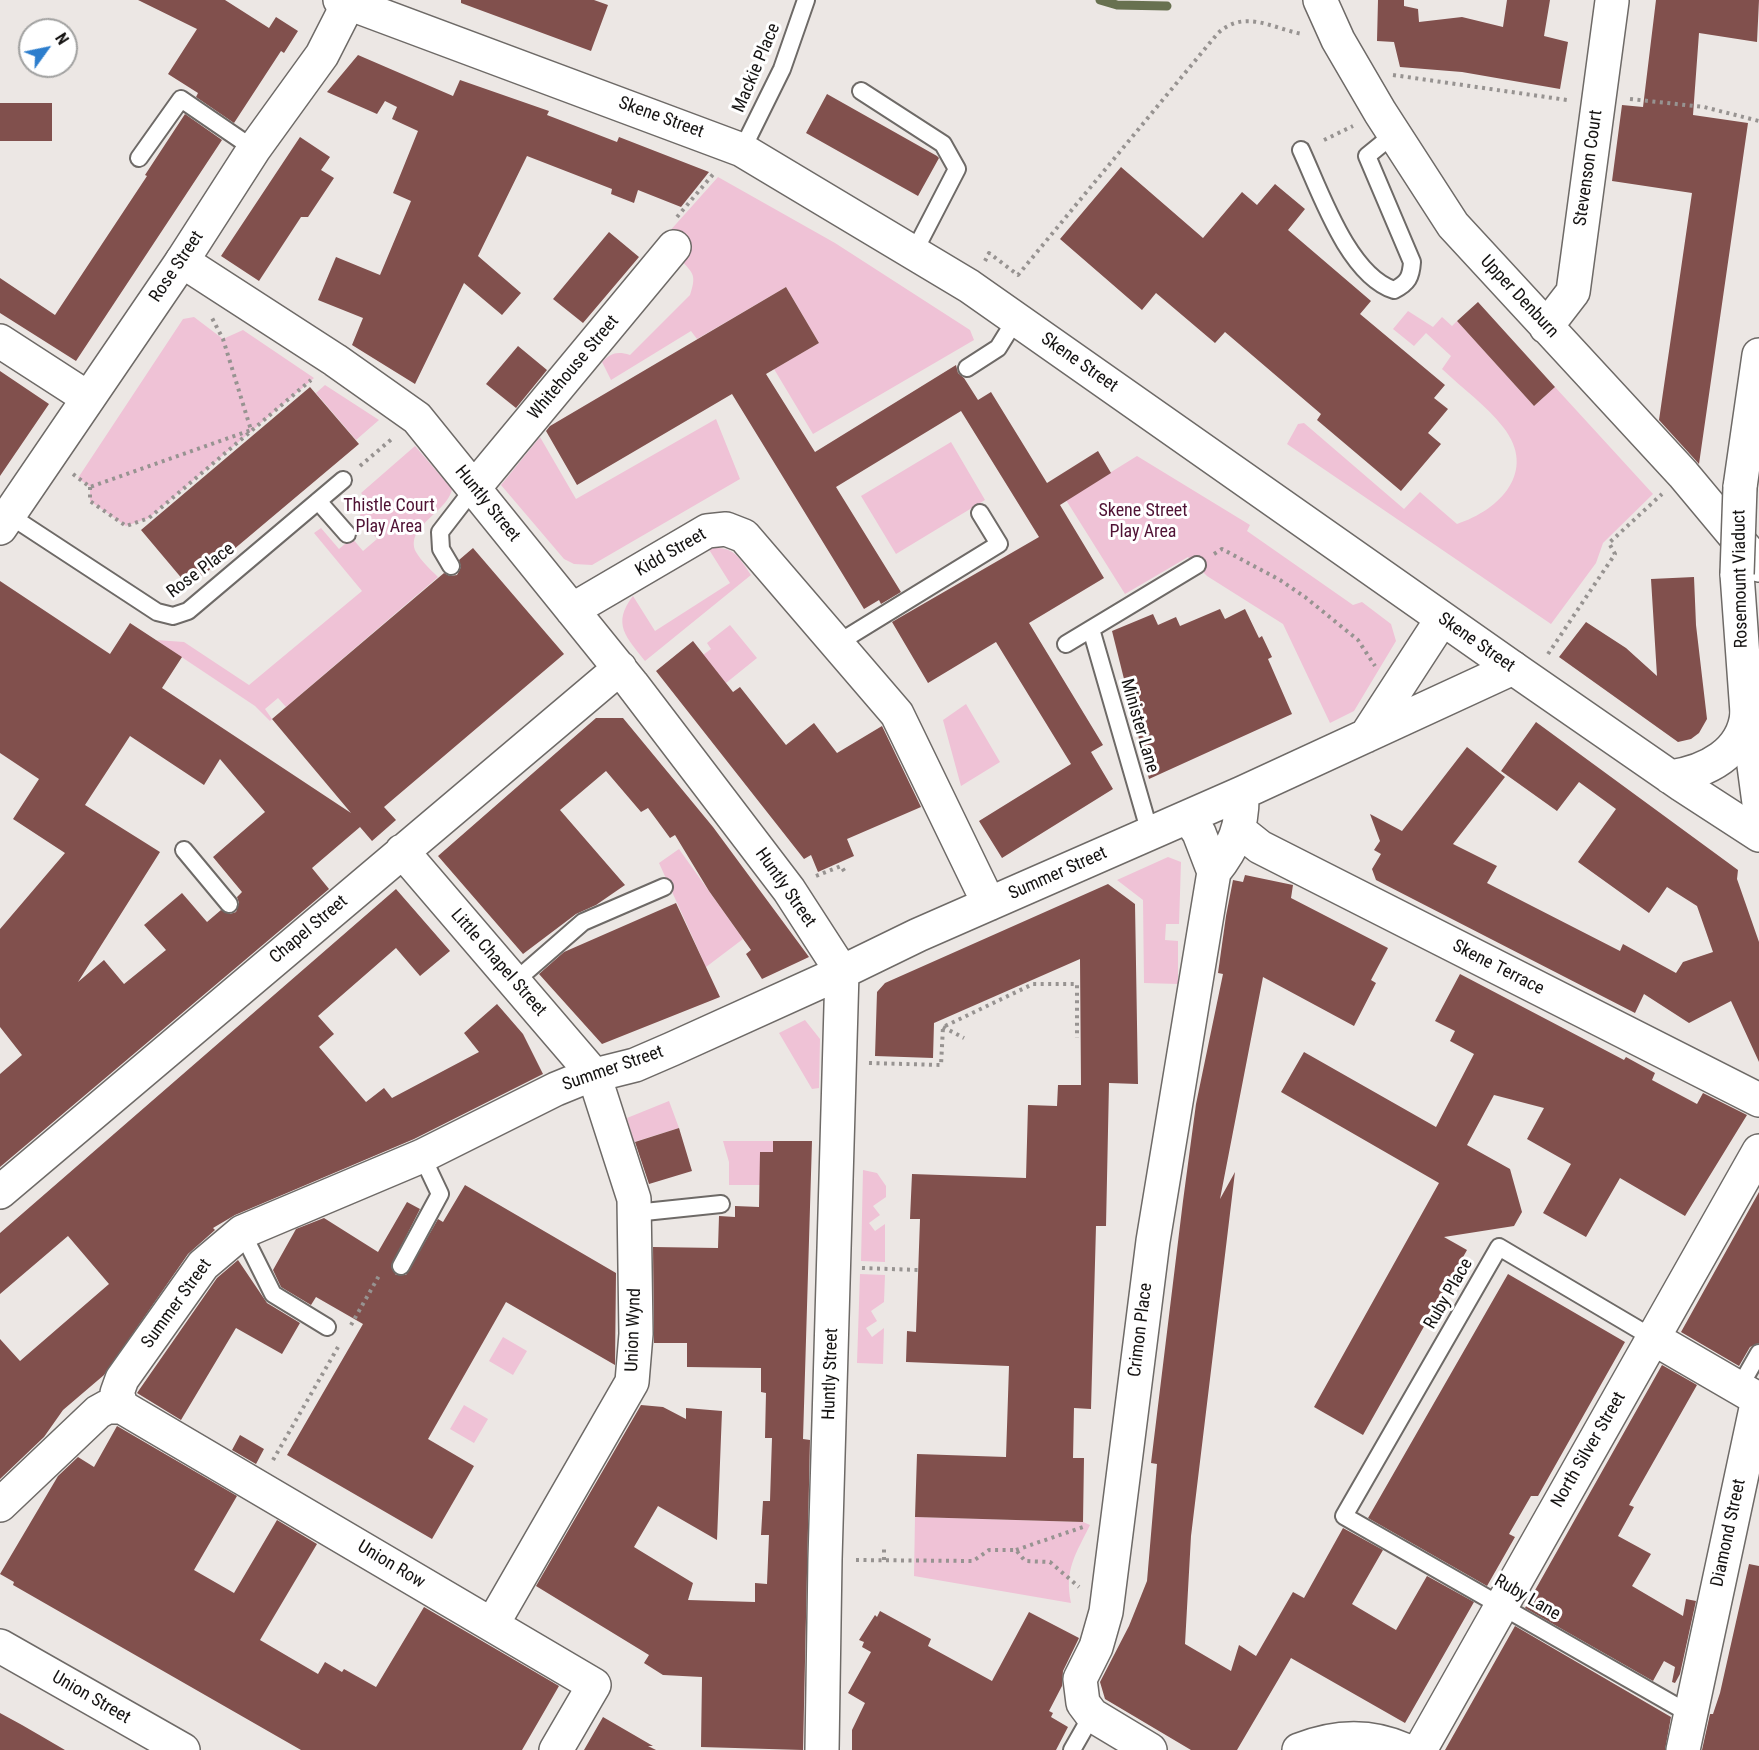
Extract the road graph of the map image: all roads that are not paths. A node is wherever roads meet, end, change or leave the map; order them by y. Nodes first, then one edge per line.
1 (806, 0) edge
2 (1320, 0) edge
3 (346, 1) edge
4 (1612, 1) edge
5 (861, 91) dead end
6 (1394, 134) junction
7 (735, 146) junction
8 (254, 149) junction
9 (1301, 150) dead end
10 (139, 158) dead end
11 (674, 247) road end
12 (914, 252) junction
13 (182, 261) junction
14 (1016, 319) junction
15 (1546, 327) junction
16 (0, 341) edge
17 (1759, 355) edge
18 (967, 368) dead end
19 (88, 398) junction
20 (343, 480) road end
21 (474, 488) junction
22 (318, 501) junction
23 (980, 513) dead end
24 (5, 521) edge
25 (347, 534) dead end
26 (1197, 565) road end
27 (451, 566) dead end
28 (1748, 569) edge
29 (572, 610) junction
30 (1442, 618) junction
31 (1091, 629) junction
32 (838, 643) junction
33 (1066, 644) dead end
34 (620, 668) junction
35 (1522, 674) junction
36 (1746, 712) junction
37 (1366, 736) junction
38 (1670, 777) junction
39 (1242, 793) junction
40 (1759, 803) edge
41 (1188, 817) junction
42 (1240, 831) junction
43 (1150, 833) junction
44 (1759, 835) edge
45 (184, 850) dead end
46 (402, 851) junction
47 (1214, 872) junction
48 (664, 887) dead end
49 (229, 904) dead end
50 (990, 904) junction
51 (842, 972) junction
52 (514, 982) junction
53 (594, 1075) junction
54 (1759, 1100) edge
55 (1759, 1151) edge
56 (422, 1156) junction
57 (0, 1192) edge
58 (721, 1204) dead end
59 (634, 1213) junction
60 (242, 1232) junction
61 (401, 1266) road end
62 (327, 1327) dead end
63 (1653, 1338) junction
64 (1759, 1353) edge
65 (1739, 1388) junction
66 (122, 1407) junction
67 (0, 1505) edge
68 (1344, 1516) joint
69 (1501, 1606) junction
70 (492, 1625) junction
71 (0, 1646) edge
72 (1690, 1714) junction
73 (1092, 1715) junction
74 (183, 1750) edge
75 (556, 1750) edge
76 (822, 1750) edge
77 (1072, 1750) edge
78 (1150, 1750) edge
79 (1299, 1750) edge
80 (1406, 1750) edge
81 (1420, 1750) edge
82 (1683, 1750) edge

1 - 7 lane, Mackie Place
2 - 6 street, Upper Denburn
3 - 7 street, Skene Street
3 - 8 street, Rose Street
4 - 15 street, Stevenson Court
5 - 12 lane
6 - 9 lane
6 - 15 street, Upper Denburn
7 - 12 street, Skene Street
8 - 10 lane
8 - 13 street, Rose Street
11 - 21 street, Whitehouse Street
12 - 14 street, Skene Street
13 - 19 street, Rose Street
13 - 21 street, Huntly Street
14 - 18 lane
14 - 30 street, Skene Street
15 - 28 street, Upper Denburn
16 - 19 street
17 - 28 street, Rosemount Viaduct, bridge
19 - 24 street, Rose Street
20 - 22 lane, Rose Place
21 - 27 lane
21 - 29 street, Huntly Street
22 - 24 lane, Rose Place
22 - 25 lane
23 - 32 lane
26 - 31 lane
28 - 36 street, Rosemount Viaduct
29 - 32 street, Kidd Street
29 - 34 street, Huntly Street
30 - 35 street, Skene Street
30 - 37 street
31 - 33 lane
31 - 43 lane, Minister Lane
32 - 50 street, Kidd Street
34 - 46 street, Chapel Street
34 - 51 street, Huntly Street
35 - 37 street, Summer Street
35 - 38 street, Skene Street
36 - 38 street
36 - 40 street, Rosemount Viaduct
37 - 39 street, Summer Street
38 - 44 street, Skene Street
39 - 41 street, Summer Street
39 - 42 street, Crimon Place
41 - 43 street, Summer Street
41 - 47 street
42 - 47 street, Crimon Place
42 - 54 street, Skene Terrace
43 - 50 street, Summer Street
45 - 49 lane
46 - 52 street, Little Chapel Street
46 - 57 street, Chapel Street
47 - 73 street, Crimon Place
48 - 52 lane
50 - 51 street, Summer Street
51 - 53 street, Summer Street
51 - 76 street, Huntly Street
52 - 53 street, Little Chapel Street
53 - 56 street, Summer Street
53 - 59 street, Union Wynd
55 - 63 street, North Silver Street
56 - 60 street, Summer Street
56 - 61 lane
58 - 59 lane
59 - 70 street, Union Wynd
60 - 62 lane
60 - 66 street, Summer Street
63 - 65 street, Diamond Street
63 - 68 lane, Ruby Place
63 - 69 street, North Silver Street
64 - 65 lane
65 - 72 street, Diamond Street
66 - 67 street
66 - 70 street, Union Row
68 - 69 lane, Ruby Lane
69 - 72 lane, Ruby Lane
69 - 81 street, North Silver Street
70 - 75 street, Union Row
71 - 74 street, Union Street
72 - 82 street, Diamond Street
73 - 77 lane
73 - 78 street
79 - 80 street

